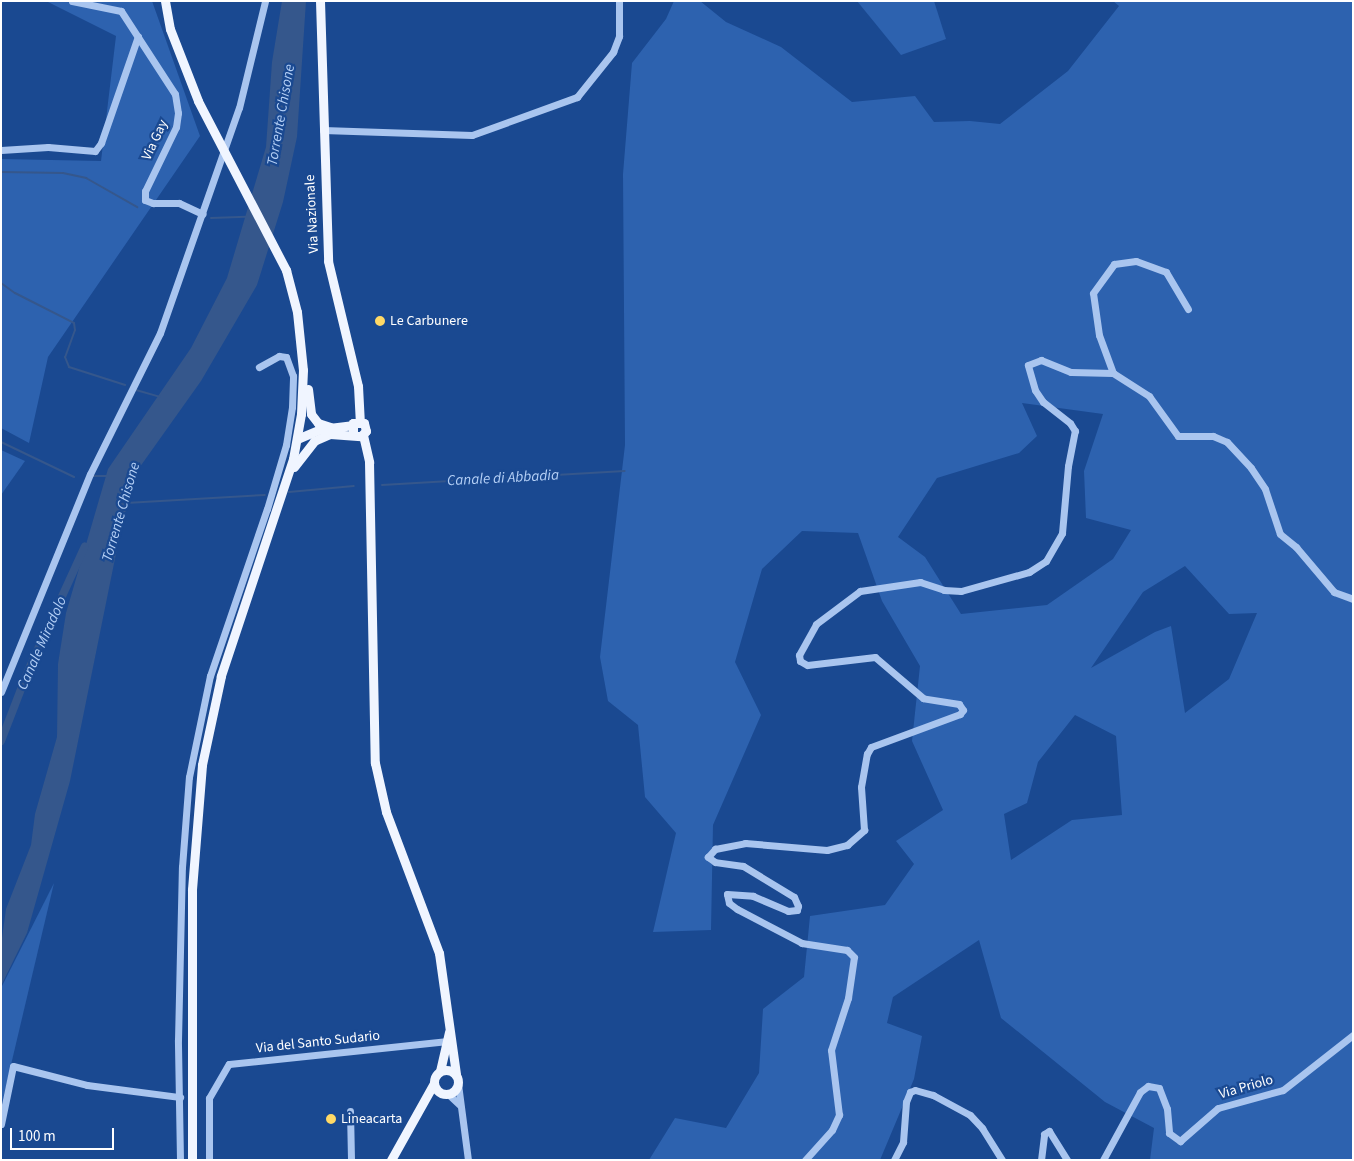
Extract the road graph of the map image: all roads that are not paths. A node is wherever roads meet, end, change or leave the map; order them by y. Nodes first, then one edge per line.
1 (72, 1) edge
2 (265, 1) edge
3 (320, 1) edge
4 (619, 1) edge
5 (166, 6) edge
6 (138, 36) junction
7 (323, 130) junction
8 (1, 150) edge
9 (203, 214) junction
10 (292, 292) junction
11 (1188, 309) dead end
12 (259, 367) dead end
13 (1113, 373) junction
14 (330, 427) junction
15 (357, 429) junction
16 (297, 439) junction
17 (284, 487) junction
18 (1353, 599) edge
19 (1, 692) edge
20 (450, 1026) junction
21 (1353, 1036) edge
22 (448, 1041) junction
23 (440, 1071) junction
24 (456, 1074) junction
25 (434, 1083) junction
26 (458, 1084) junction
27 (445, 1094) junction
28 (180, 1097) junction
29 (462, 1107) junction
30 (421, 1108) junction
31 (350, 1111) dead end
32 (1, 1124) edge
33 (180, 1160) edge
34 (192, 1160) edge
35 (209, 1160) edge
36 (351, 1160) edge
37 (391, 1160) edge
38 (468, 1160) edge
39 (805, 1160) edge
40 (894, 1160) edge
41 (1002, 1160) edge
42 (1041, 1160) edge
43 (1067, 1160) edge
44 (1104, 1160) edge

1 - 6 street, Via Gay
2 - 9 street
3 - 7 main road, Via Nazionale
4 - 7 street
5 - 10 main road
6 - 8 street
6 - 9 street, Via Gay
7 - 15 main road, Via Nazionale
9 - 19 street
10 - 14 main road
10 - 16 main road
11 - 13 street
12 - 28 street
13 - 18 street
13 - 39 street
14 - 15 main road
14 - 16 main road
15 - 17 main road
15 - 20 main road, Via Nazionale
16 - 17 main road
17 - 34 main road
20 - 22 main road
20 - 24 main road
21 - 44 street, Via Priolo
22 - 23 main road
22 - 35 street, Via del Santo Sudario
23 - 24 main road
23 - 25 main road
24 - 26 main road
25 - 27 main road
25 - 30 main road
26 - 27 main road
26 - 29 street
27 - 29 street
27 - 30 main road
28 - 32 street
28 - 33 street
29 - 38 street
30 - 37 main road
31 - 36 street
40 - 41 street
42 - 43 street

